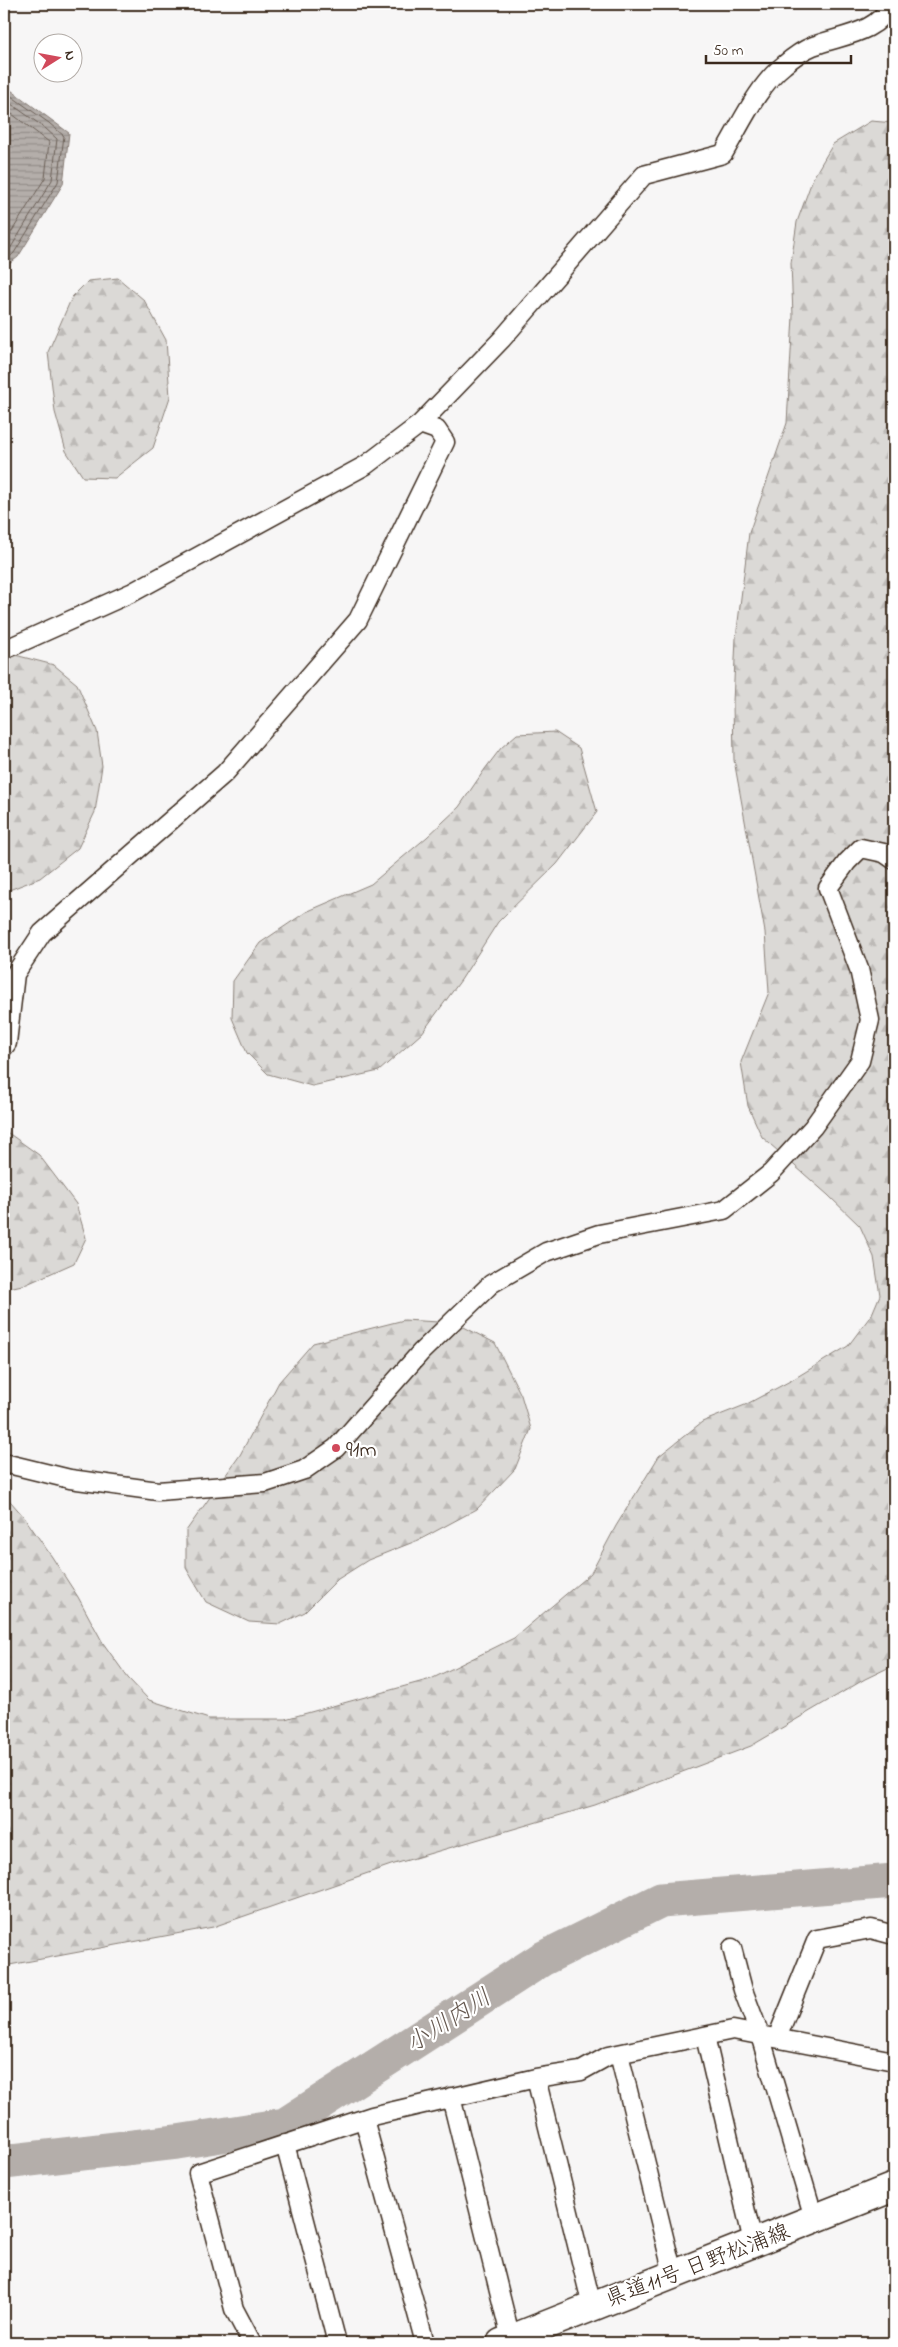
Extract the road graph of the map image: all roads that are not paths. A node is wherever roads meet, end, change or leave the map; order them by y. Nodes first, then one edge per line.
1 (891, 4) edge
2 (420, 424) junction
3 (4, 650) edge
4 (894, 860) edge
5 (4, 1047) edge
6 (4, 1463) edge
7 (894, 1935) edge
8 (732, 1948) dead end
9 (705, 2036) junction
10 (768, 2037) junction
11 (619, 2054) junction
12 (894, 2061) edge
13 (536, 2078) junction
14 (451, 2097) junction
15 (364, 2119) junction
16 (285, 2144) junction
17 (894, 2187) edge
18 (814, 2218) junction
19 (753, 2242) junction
20 (673, 2274) junction
21 (592, 2306) junction
22 (506, 2341) edge
23 (252, 2343) edge
24 (337, 2343) edge
25 (425, 2343) edge

1 - 2 street
2 - 3 street
2 - 5 street
4 - 6 street
7 - 10 street
8 - 10 street
9 - 10 street
9 - 11 street
9 - 19 street
10 - 12 street
10 - 18 street
11 - 13 street
11 - 20 street
13 - 14 street
13 - 21 street
14 - 15 street
14 - 22 street
15 - 16 street
15 - 25 street
16 - 23 street
16 - 24 street
17 - 18 main road, 県道11号 日野松浦線
18 - 19 main road, 県道11号 日野松浦線
19 - 20 main road, 県道11号 日野松浦線
20 - 21 main road, 県道11号 日野松浦線
21 - 22 main road, 県道11号 日野松浦線

